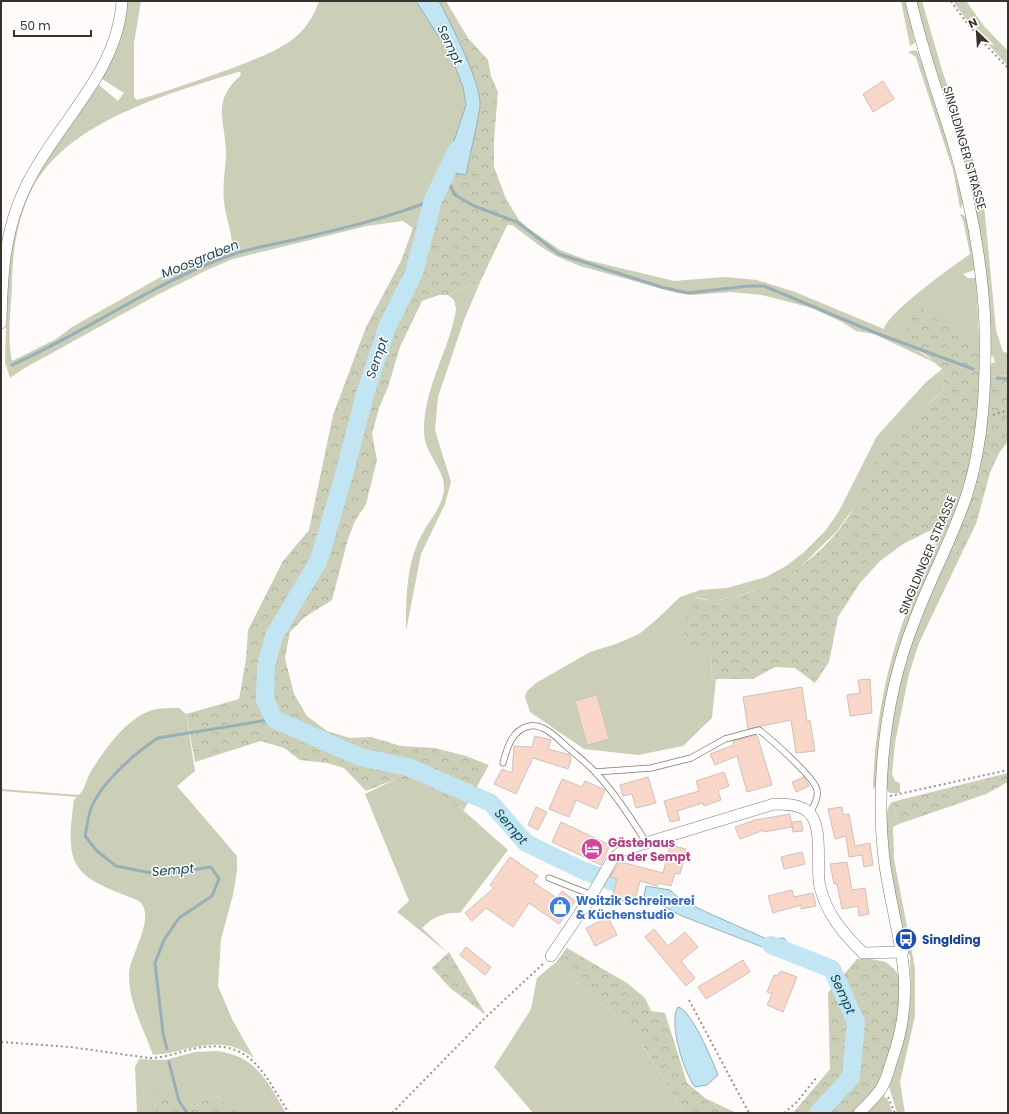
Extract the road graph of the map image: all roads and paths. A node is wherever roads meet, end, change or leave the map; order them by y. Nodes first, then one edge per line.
1 (122, 1) edge
2 (911, 1) edge
3 (951, 1) edge
4 (1008, 68) edge
5 (1, 323) edge
6 (1008, 410) edge
7 (981, 420) junction
8 (502, 763) dead end
9 (1008, 770) edge
10 (595, 772) junction
11 (891, 796) dead end
12 (810, 813) junction
13 (646, 842) junction
14 (550, 878) dead end
15 (592, 895) junction
16 (903, 952) junction
17 (551, 956) joint
18 (689, 1000) dead end
19 (1, 1042) edge
20 (816, 1078) dead end
21 (882, 1087) junction
22 (289, 1113) edge
23 (392, 1113) edge
24 (749, 1113) edge
25 (784, 1113) edge
26 (860, 1113) edge
27 (895, 1113) edge

1 - 5 street
2 - 7 street, SINGLDINGER STRASSE
3 - 4 path
6 - 7 path
7 - 16 street, SINGLDINGER STRASSE
8 - 10 lane
9 - 11 path
10 - 12 lane
10 - 13 lane
12 - 13 street
12 - 16 street
13 - 15 street
14 - 15 lane
15 - 17 street
16 - 21 street, SINGLDINGER STRASSE
17 - 23 path
18 - 24 path
19 - 22 path
20 - 25 path
21 - 26 street, SINGLDINGER STRASSE
21 - 27 path

